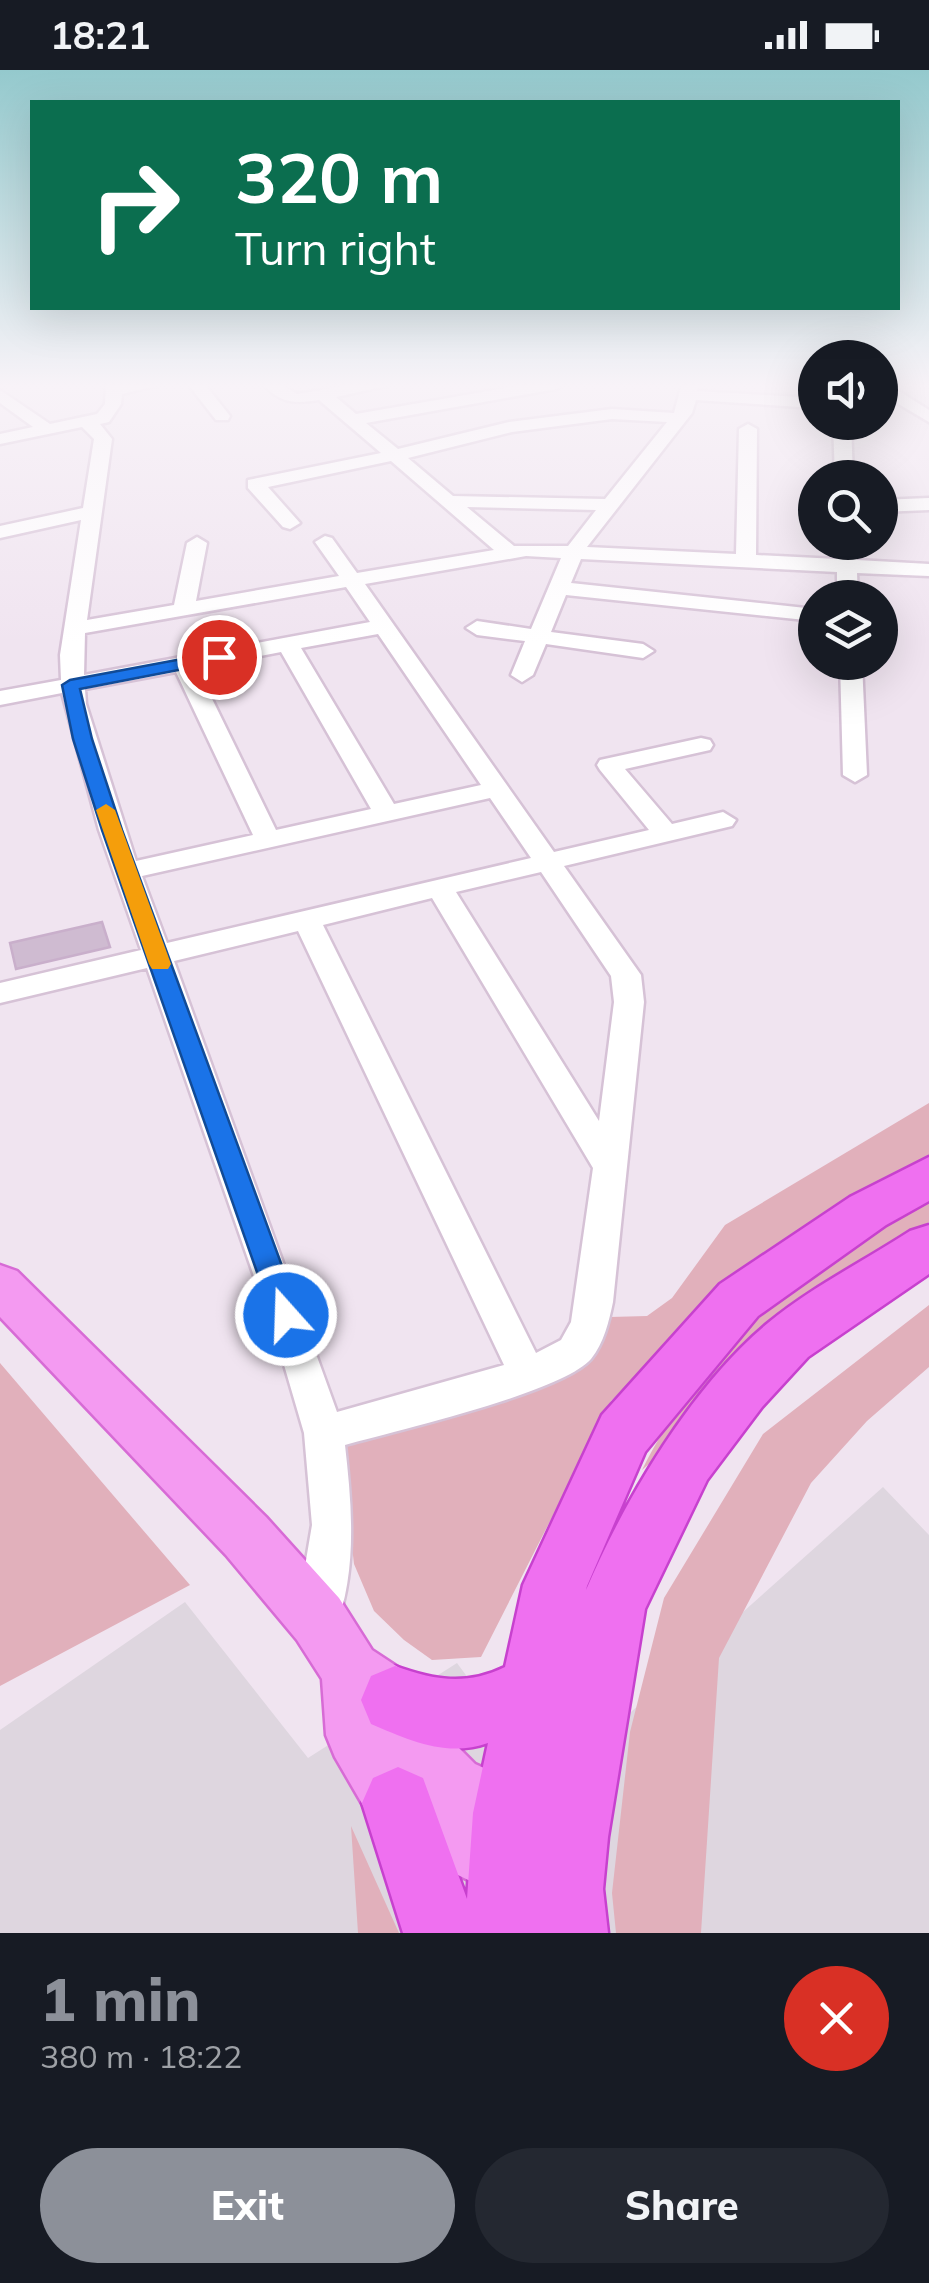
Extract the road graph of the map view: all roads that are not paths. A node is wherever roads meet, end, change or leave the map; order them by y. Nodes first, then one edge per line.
1 (99, 470) edge
2 (327, 470) edge
3 (410, 470) edge
4 (638, 470) edge
5 (747, 470) edge
6 (446, 500) junction
7 (929, 504) edge
8 (898, 505) edge
9 (610, 506) junction
10 (93, 512) junction
11 (290, 523) dead end
12 (0, 532) edge
13 (325, 542) dead end
14 (196, 543) dead end
15 (574, 551) junction
16 (508, 552) junction
17 (746, 560) junction
18 (847, 560) edge
19 (847, 567) junction
20 (929, 570) edge
21 (351, 579) junction
22 (847, 580) edge
23 (558, 588) junction
24 (184, 608) junction
25 (798, 613) edge
26 (384, 626) junction
27 (76, 628) junction
28 (477, 628) dead end
29 (538, 637) junction
30 (288, 644) junction
31 (643, 651) dead end
32 (184, 664) junction
33 (522, 675) dead end
34 (852, 680) edge
35 (70, 685) junction
36 (0, 698) edge
37 (701, 745) dead end
38 (855, 775) dead end
39 (497, 789) junction
40 (387, 814) junction
41 (723, 820) dead end
42 (666, 833) junction
43 (268, 840) junction
44 (547, 862) junction
45 (127, 872) junction
46 (439, 887) junction
47 (306, 918) junction
48 (156, 954) junction
49 (1, 990) edge
50 (610, 1167) junction
51 (929, 1177) edge
52 (929, 1246) edge
53 (0, 1286) edge
54 (527, 1374) junction
55 (324, 1433) junction
56 (318, 1619) junction
57 (373, 1686) junction
58 (534, 1689) junction
59 (398, 1804) junction
60 (537, 1879) edge
61 (441, 1933) edge

1 - 10 street
2 - 11 street
3 - 6 street
4 - 9 street
5 - 17 street
6 - 9 street
6 - 16 street
7 - 8 street
9 - 15 street
10 - 12 street
10 - 27 street
13 - 21 street
14 - 24 street
15 - 16 street
15 - 17 street
15 - 23 street
16 - 21 street
17 - 19 street
18 - 19 street
19 - 20 street
19 - 22 street
21 - 24 street
21 - 26 street
23 - 25 street
23 - 29 street
24 - 27 street
26 - 30 street
26 - 39 street
27 - 35 street
28 - 29 street
29 - 31 street
29 - 33 street
30 - 32 street
30 - 40 street
32 - 35 street
32 - 43 street
34 - 38 street
35 - 36 street
35 - 45 street
37 - 42 street
39 - 40 street
39 - 44 street
40 - 43 street
41 - 42 street
42 - 44 street
43 - 45 street
44 - 46 street
44 - 50 street
45 - 48 street
46 - 47 street
46 - 50 street
47 - 48 street
47 - 54 street
48 - 49 street
48 - 55 street
50 - 54 street
51 - 58 highway
52 - 60 highway
53 - 56 main road
54 - 55 street
55 - 56 street
56 - 57 main road
57 - 58 highway
57 - 59 main road
57 - 60 main road
58 - 60 highway
59 - 60 main road
59 - 61 highway

